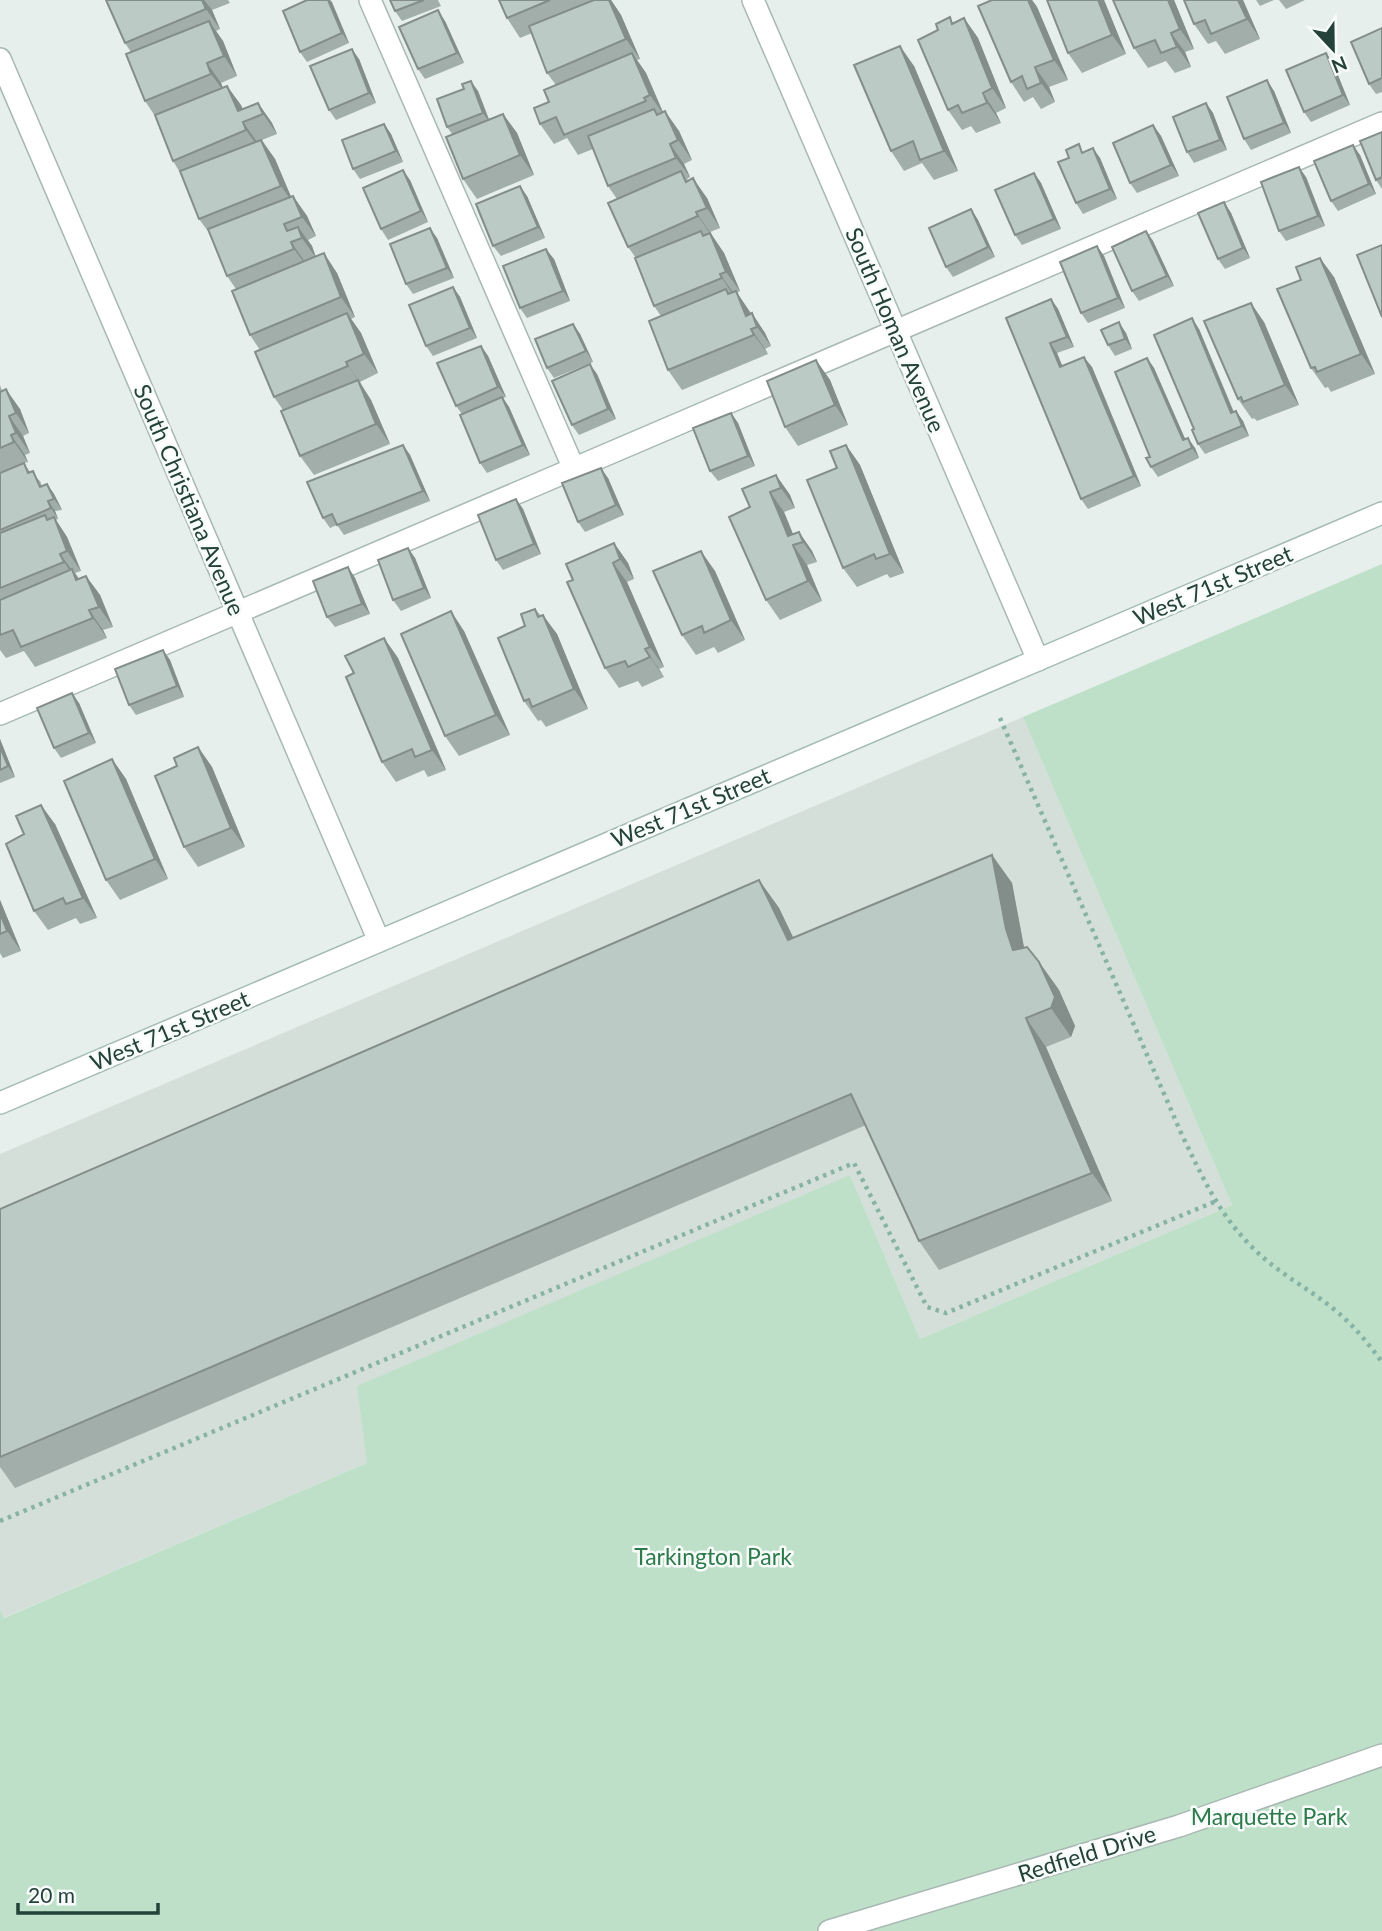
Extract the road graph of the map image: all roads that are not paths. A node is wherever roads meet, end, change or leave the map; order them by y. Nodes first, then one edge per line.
1 (370, 0) edge
2 (754, 1) edge
3 (0, 59) edge
4 (1382, 123) edge
5 (896, 331) junction
6 (574, 469) junction
7 (1382, 513) edge
8 (238, 612) junction
9 (1038, 660) junction
10 (0, 714) edge
11 (379, 941) junction
12 (0, 1103) edge
13 (1382, 1755) edge
14 (829, 1931) edge

1 - 6 street
2 - 5 street, South Homan Avenue
3 - 8 street, South Christiana Avenue
4 - 5 street
5 - 6 street
5 - 9 street, South Homan Avenue
6 - 8 street
7 - 9 street, West 71st Street
8 - 10 street
8 - 11 street, South Christiana Avenue
9 - 11 street, West 71st Street
11 - 12 street, West 71st Street
13 - 14 street, Redfield Drive

